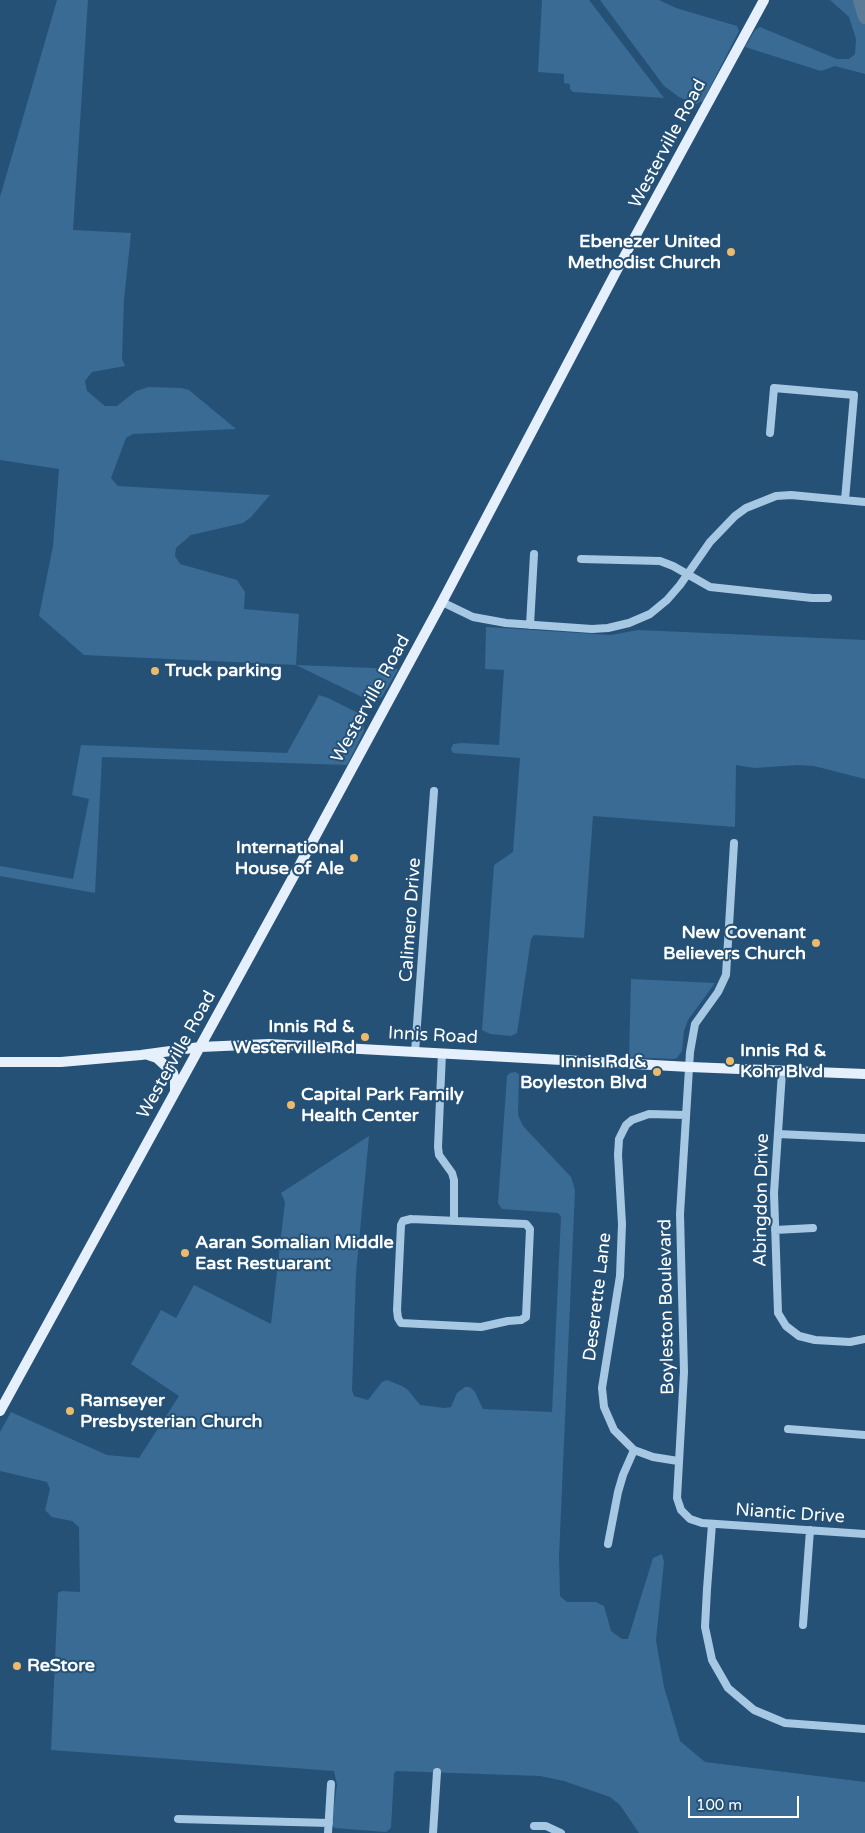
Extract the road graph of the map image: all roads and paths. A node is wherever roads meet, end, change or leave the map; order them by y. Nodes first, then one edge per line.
1 (764, 0) edge
2 (770, 433) dead end
3 (845, 500) junction
4 (865, 502) edge
5 (534, 554) dead end
6 (581, 559) dead end
7 (687, 575) junction
8 (828, 598) dead end
9 (442, 602) junction
10 (530, 625) junction
11 (434, 790) dead end
12 (734, 843) dead end
13 (200, 1047) junction
14 (416, 1052) junction
15 (442, 1053) junction
16 (145, 1054) junction
17 (0, 1062) edge
18 (690, 1067) junction
19 (782, 1072) junction
20 (865, 1074) edge
21 (175, 1092) junction
22 (686, 1115) junction
23 (778, 1134) junction
24 (865, 1138) edge
25 (454, 1221) junction
26 (813, 1228) dead end
27 (775, 1230) junction
28 (865, 1339) edge
29 (0, 1411) edge
30 (788, 1429) dead end
31 (865, 1435) edge
32 (634, 1450) junction
33 (678, 1461) junction
34 (712, 1524) junction
35 (810, 1530) junction
36 (865, 1534) edge
37 (608, 1544) dead end
38 (803, 1625) dead end
39 (865, 1729) edge
40 (437, 1772) dead end
41 (331, 1784) dead end
42 (178, 1819) dead end
43 (329, 1823) junction
44 (534, 1826) dead end
45 (328, 1833) edge
46 (433, 1833) edge
47 (561, 1833) edge

1 - 9 main road, Westerville Road
2 - 3 street
3 - 4 street
3 - 7 street
5 - 10 street
6 - 7 street
7 - 8 street
7 - 10 street
9 - 10 street
9 - 13 main road, Westerville Road
11 - 14 street, Calimero Drive
12 - 18 street, Boyleston Boulevard
13 - 14 main road, Innis Road
13 - 16 main road, Innis Road
13 - 21 main road, Westerville Road
14 - 15 main road, Innis Road
15 - 18 main road, Innis Road
15 - 25 street
16 - 17 main road, Innis Road
16 - 21 main road
18 - 19 main road, Innis Road
18 - 22 street, Boyleston Boulevard
19 - 20 main road, Innis Road
19 - 23 street, Abingdon Drive
21 - 29 main road, Westerville Road
22 - 32 street, Deserette Lane
22 - 33 street, Boyleston Boulevard
23 - 24 street
23 - 27 street, Abingdon Drive
25 - 25 street
26 - 27 street
27 - 28 street, Abingdon Drive
30 - 31 street
32 - 33 street, Deserette Lane
32 - 37 street
33 - 34 street, Boyleston Boulevard
34 - 35 street, Niantic Drive
34 - 39 street
35 - 36 street, Niantic Drive
35 - 38 street
40 - 46 street
41 - 43 street
42 - 43 street
43 - 45 street
44 - 47 street

